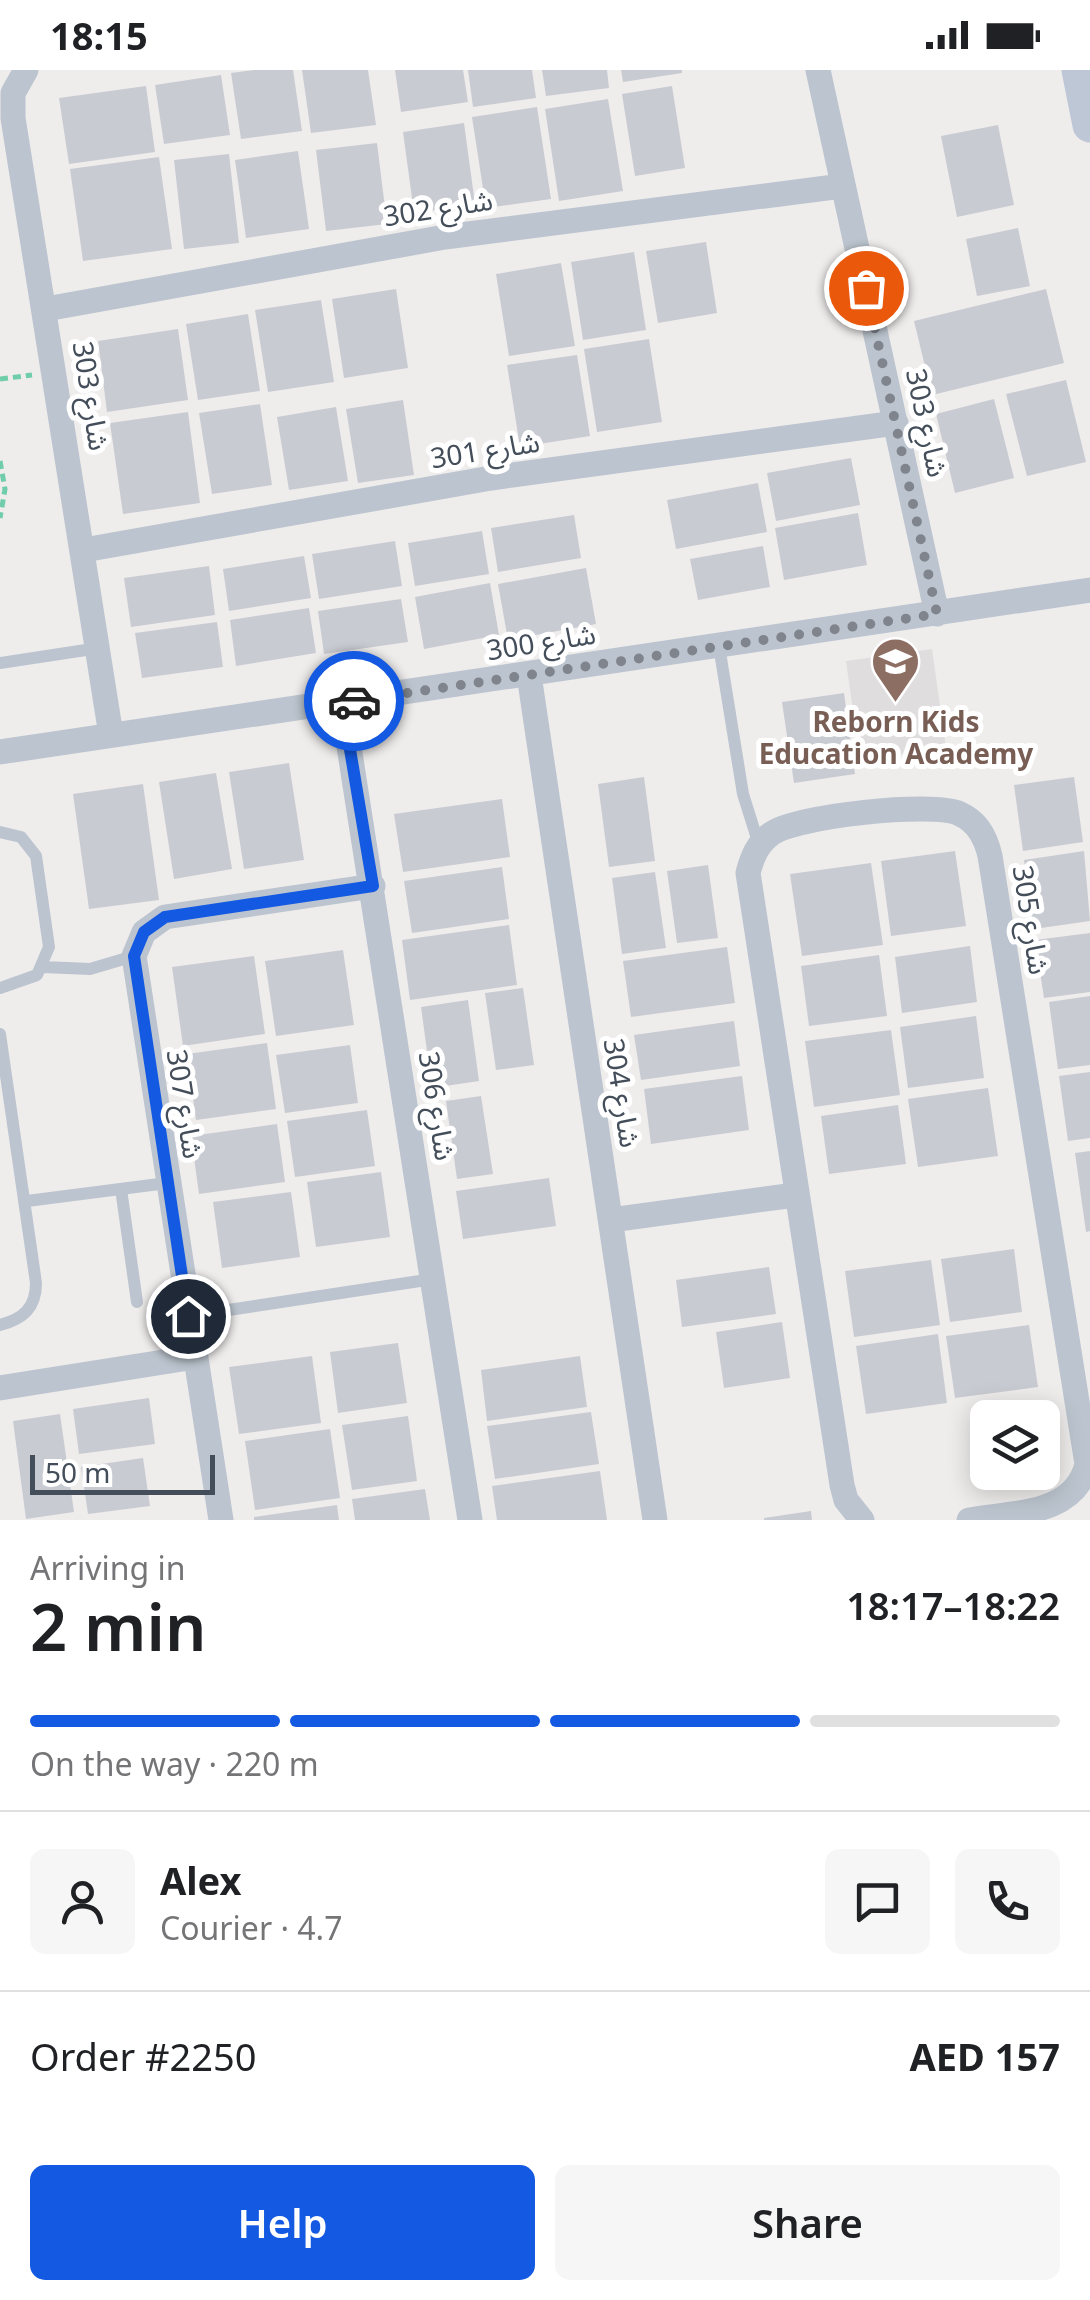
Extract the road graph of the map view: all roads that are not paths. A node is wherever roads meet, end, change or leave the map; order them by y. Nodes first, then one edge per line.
1 (26, 70) edge
2 (818, 70) edge
3 (1079, 70) edge
4 (1090, 125) edge
5 (842, 186) junction
6 (46, 308) junction
7 (896, 423) junction
8 (84, 550) junction
9 (1090, 590) edge
10 (937, 614) junction
11 (719, 646) junction
12 (98, 648) junction
13 (0, 663) edge
14 (529, 674) junction
15 (342, 702) junction
16 (111, 735) junction
17 (0, 752) edge
18 (0, 832) edge
19 (759, 845) junction
20 (373, 886) junction
21 (134, 956) junction
22 (43, 967) junction
23 (0, 988) edge
24 (0, 1034) edge
25 (1, 1051) edge
26 (167, 1182) junction
27 (121, 1189) junction
28 (796, 1195) junction
29 (27, 1201) junction
30 (611, 1220) junction
31 (434, 1278) junction
32 (138, 1302) dead end
33 (188, 1316) junction
34 (0, 1325) edge
35 (195, 1358) junction
36 (0, 1388) edge
37 (221, 1520) edge
38 (470, 1520) edge
39 (656, 1520) edge
40 (862, 1520) edge
41 (969, 1520) edge

1 - 6 street, شارع 303
2 - 5 street, شارع 303
3 - 4 street
5 - 6 street, شارع 302
5 - 7 street, شارع 303
6 - 8 street, شارع 303
7 - 8 street, شارع 301
7 - 10 street, شارع 303
8 - 12 street, شارع 303
9 - 10 street, شارع 300
10 - 11 street, شارع 300
11 - 14 street, شارع 300
11 - 19 lane
12 - 13 lane
12 - 16 street, شارع 303
14 - 15 street, شارع 300
14 - 30 street, شارع 304
15 - 16 street, شارع 300
15 - 20 street, شارع 306
16 - 17 street, شارع 300
18 - 22 lane
19 - 28 street
19 - 41 street, شارع 305
20 - 21 street
20 - 31 street, شارع 306
21 - 22 lane
21 - 26 street, شارع 307
22 - 23 lane
24 - 25 lane
25 - 29 lane
26 - 27 lane
26 - 33 street, شارع 307
27 - 29 lane
27 - 32 lane
28 - 30 street
28 - 40 street
29 - 34 lane
30 - 39 street, شارع 304
31 - 33 lane
31 - 38 street, شارع 306
33 - 35 street, شارع 307
35 - 36 street
35 - 37 street, شارع 307

